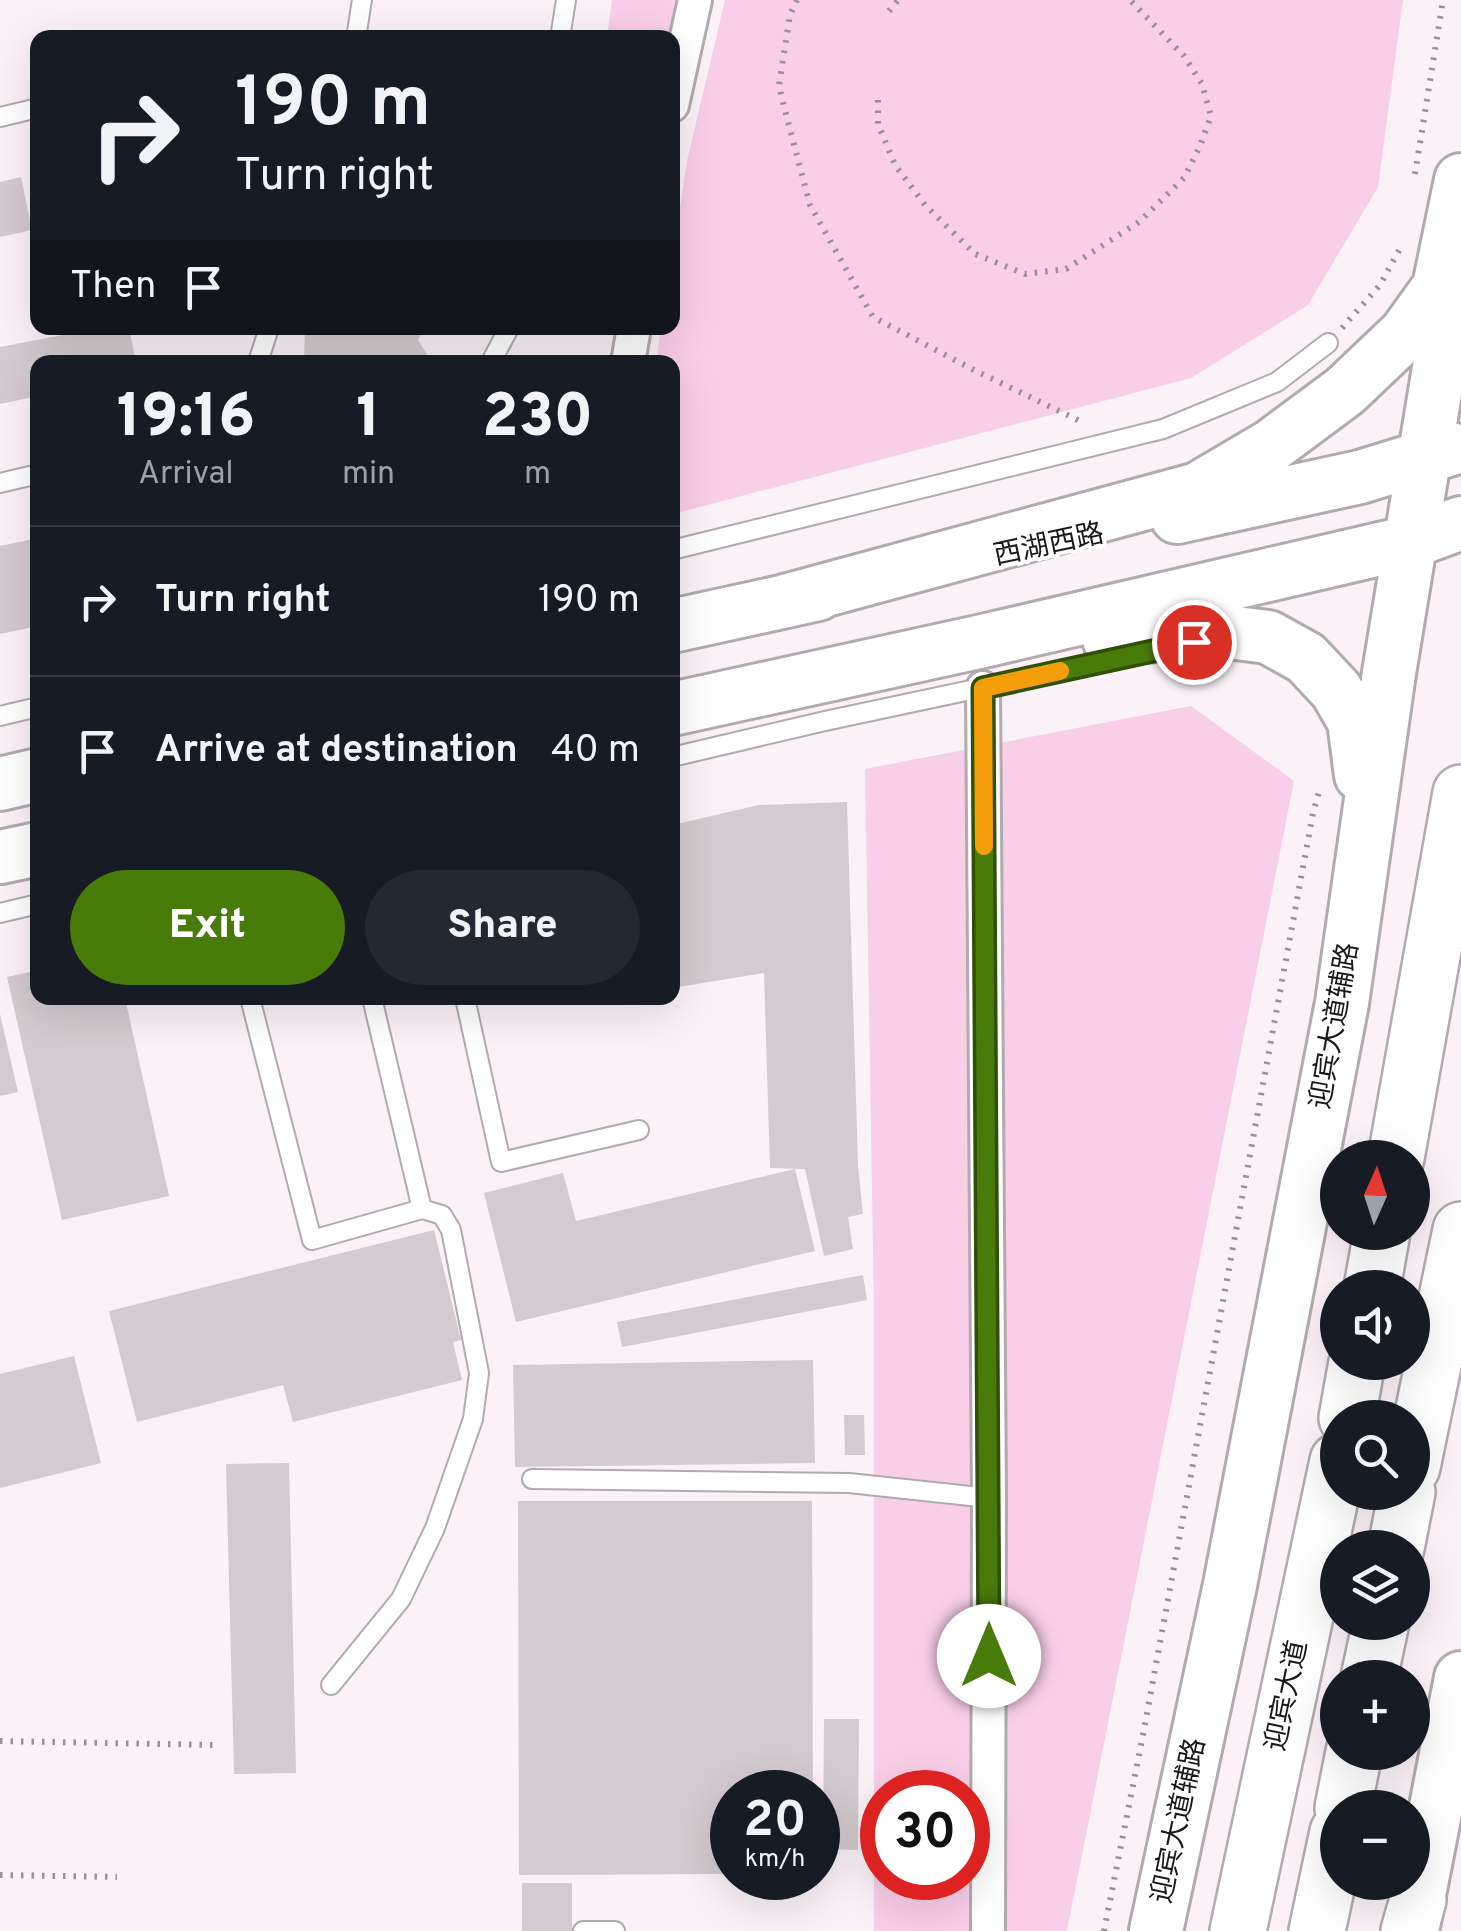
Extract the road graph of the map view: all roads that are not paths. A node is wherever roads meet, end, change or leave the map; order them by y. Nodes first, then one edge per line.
1 (362, 0) edge
2 (566, 0) edge
3 (695, 0) edge
4 (357, 30) edge
5 (561, 30) edge
6 (680, 68) edge
7 (30, 110) edge
8 (0, 117) edge
9 (1438, 181) edge
10 (1461, 234) edge
11 (1328, 343) road end
12 (1443, 452) edge
13 (30, 476) edge
14 (0, 483) edge
15 (1461, 523) edge
16 (1410, 542) junction
17 (680, 548) edge
18 (786, 601) junction
19 (680, 624) edge
20 (1260, 656) dead end
21 (983, 669) junction
22 (680, 708) edge
23 (30, 709) edge
24 (680, 709) edge
25 (0, 716) edge
26 (680, 755) edge
27 (30, 777) edge
28 (0, 784) edge
29 (1461, 792) edge
30 (1368, 820) junction
31 (30, 850) edge
32 (0, 857) edge
33 (30, 906) edge
34 (0, 913) edge
35 (252, 1005) edge
36 (374, 1005) edge
37 (467, 1005) edge
38 (639, 1130) dead end
39 (1399, 1140) edge
40 (422, 1209) junction
41 (1461, 1230) edge
42 (1426, 1400) edge
43 (532, 1478) dead end
44 (989, 1498) junction
45 (1328, 1510) edge
46 (1461, 1678) edge
47 (331, 1684) dead end
48 (1324, 1900) edge
49 (1413, 1921) edge
50 (582, 1931) edge
51 (616, 1931) edge
52 (988, 1931) edge
53 (1156, 1931) edge
54 (1238, 1931) edge
55 (1317, 1931) edge

1 - 4 lane
2 - 5 lane
3 - 6 street
7 - 8 lane
9 - 18 main road
10 - 12 main road, 迎宾大道辅路
11 - 17 lane
12 - 16 main road, 迎宾大道辅路
12 - 18 main road, 西湖西路
13 - 14 lane
15 - 16 main road
16 - 22 main road
16 - 30 main road, 迎宾大道辅路
18 - 19 main road, 西湖西路
20 - 21 lane
21 - 24 main road
21 - 26 lane
21 - 30 main road
21 - 44 street
23 - 25 lane
27 - 28 main road
29 - 39 highway
30 - 53 main road, 迎宾大道辅路
31 - 32 main road
33 - 34 lane
35 - 40 lane
36 - 40 lane
37 - 38 lane
40 - 47 lane
41 - 42 highway
43 - 44 lane
44 - 52 street
45 - 54 highway, 迎宾大道
46 - 49 main road
48 - 55 highway
50 - 51 lane

